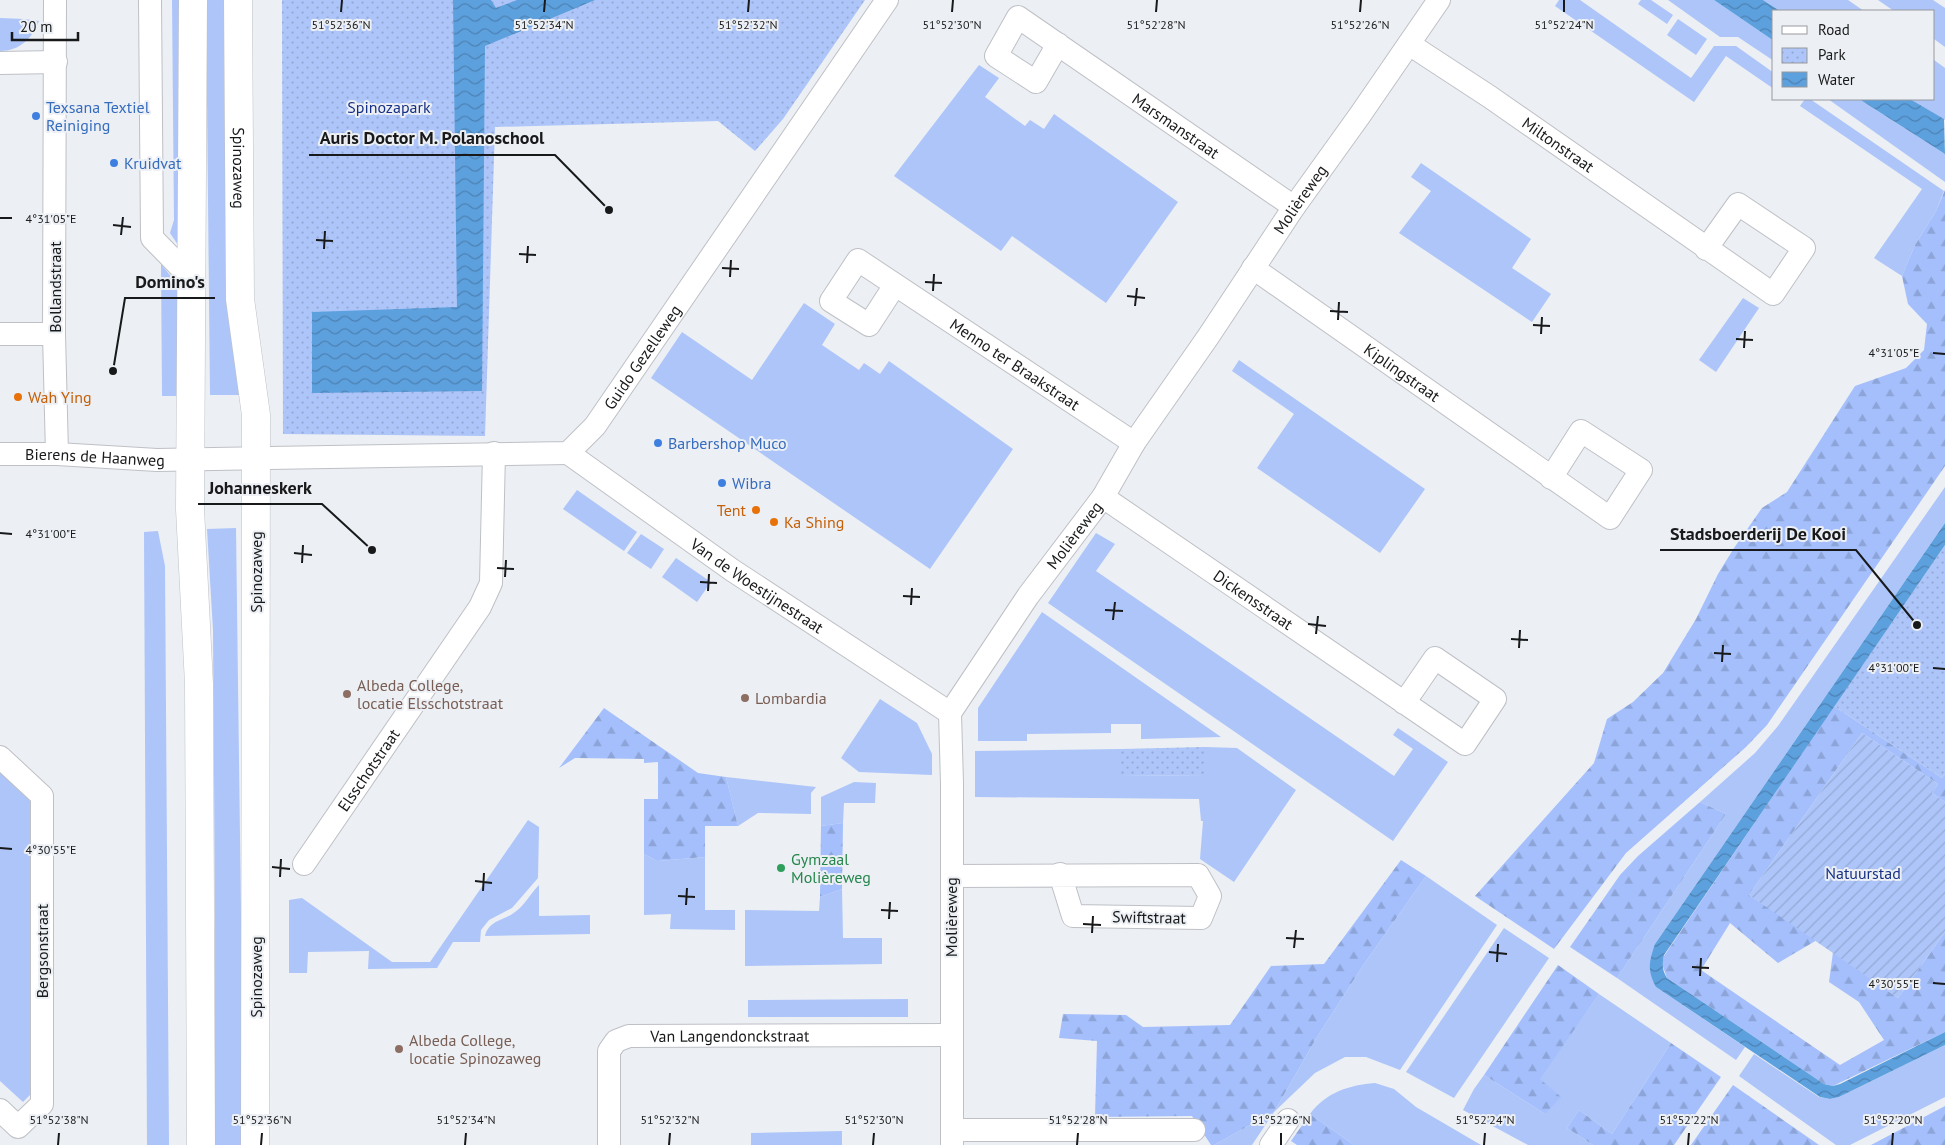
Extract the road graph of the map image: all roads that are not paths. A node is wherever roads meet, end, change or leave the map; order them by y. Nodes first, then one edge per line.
1 (55, 0) edge
2 (150, 0) edge
3 (193, 0) edge
4 (238, 0) edge
5 (887, 0) edge
6 (1439, 0) edge
7 (1058, 44) dead end
8 (1409, 44) junction
9 (56, 62) junction
10 (0, 63) edge
11 (1294, 207) junction
12 (1706, 249) dead end
13 (1253, 268) junction
14 (193, 280) junction
15 (895, 285) dead end
16 (0, 334) edge
17 (54, 334) junction
18 (1134, 443) junction
19 (494, 453) junction
20 (568, 453) junction
21 (0, 454) edge
22 (57, 454) junction
23 (256, 457) junction
24 (191, 458) junction
25 (1551, 478) dead end
26 (1103, 497) junction
27 (1404, 703) dead end
28 (950, 714) junction
29 (0, 757) edge
30 (304, 864) dead end
31 (1060, 874) junction
32 (952, 876) junction
33 (951, 1035) junction
34 (0, 1110) edge
35 (1288, 1120) dead end
36 (1194, 1130) dead end
37 (952, 1137) edge
38 (201, 1145) edge
39 (255, 1145) edge
40 (609, 1145) edge
41 (1271, 1145) edge

1 - 9 street, Bollandstraat
2 - 14 street
3 - 14 main road
4 - 23 main road, Spinozaweg
5 - 20 street, Guido Gezelleweg
6 - 8 street, Molièreweg
7 - 11 street, Marsmanstraat
8 - 11 street, Molièreweg
8 - 12 street, Miltonstraat
9 - 10 street
9 - 17 street, Bollandstraat
11 - 13 street, Molièreweg
13 - 18 street, Molièreweg
13 - 25 street, Kiplingstraat
14 - 24 main road
15 - 18 street, Menno ter Braakstraat
16 - 17 street
17 - 22 street, Bollandstraat
18 - 26 street, Molièreweg
19 - 20 street
19 - 23 street
19 - 30 street, Elsschotstraat
20 - 28 street, Van de Woestijnestraat
21 - 22 street, Bierens de Haanweg
22 - 24 street, Bierens de Haanweg
23 - 24 street, Bierens de Haanweg
23 - 39 main road, Spinozaweg
24 - 38 main road
26 - 27 street, Dickensstraat
26 - 28 street, Molièreweg
28 - 32 street, Molièreweg
29 - 34 street, Bergsonstraat
31 - 31 street, Swiftstraat
31 - 32 street, Swiftstraat
32 - 33 street, Molièreweg
33 - 37 street, Molièreweg
33 - 40 street, Van Langendonckstraat
35 - 41 street
36 - 37 street

